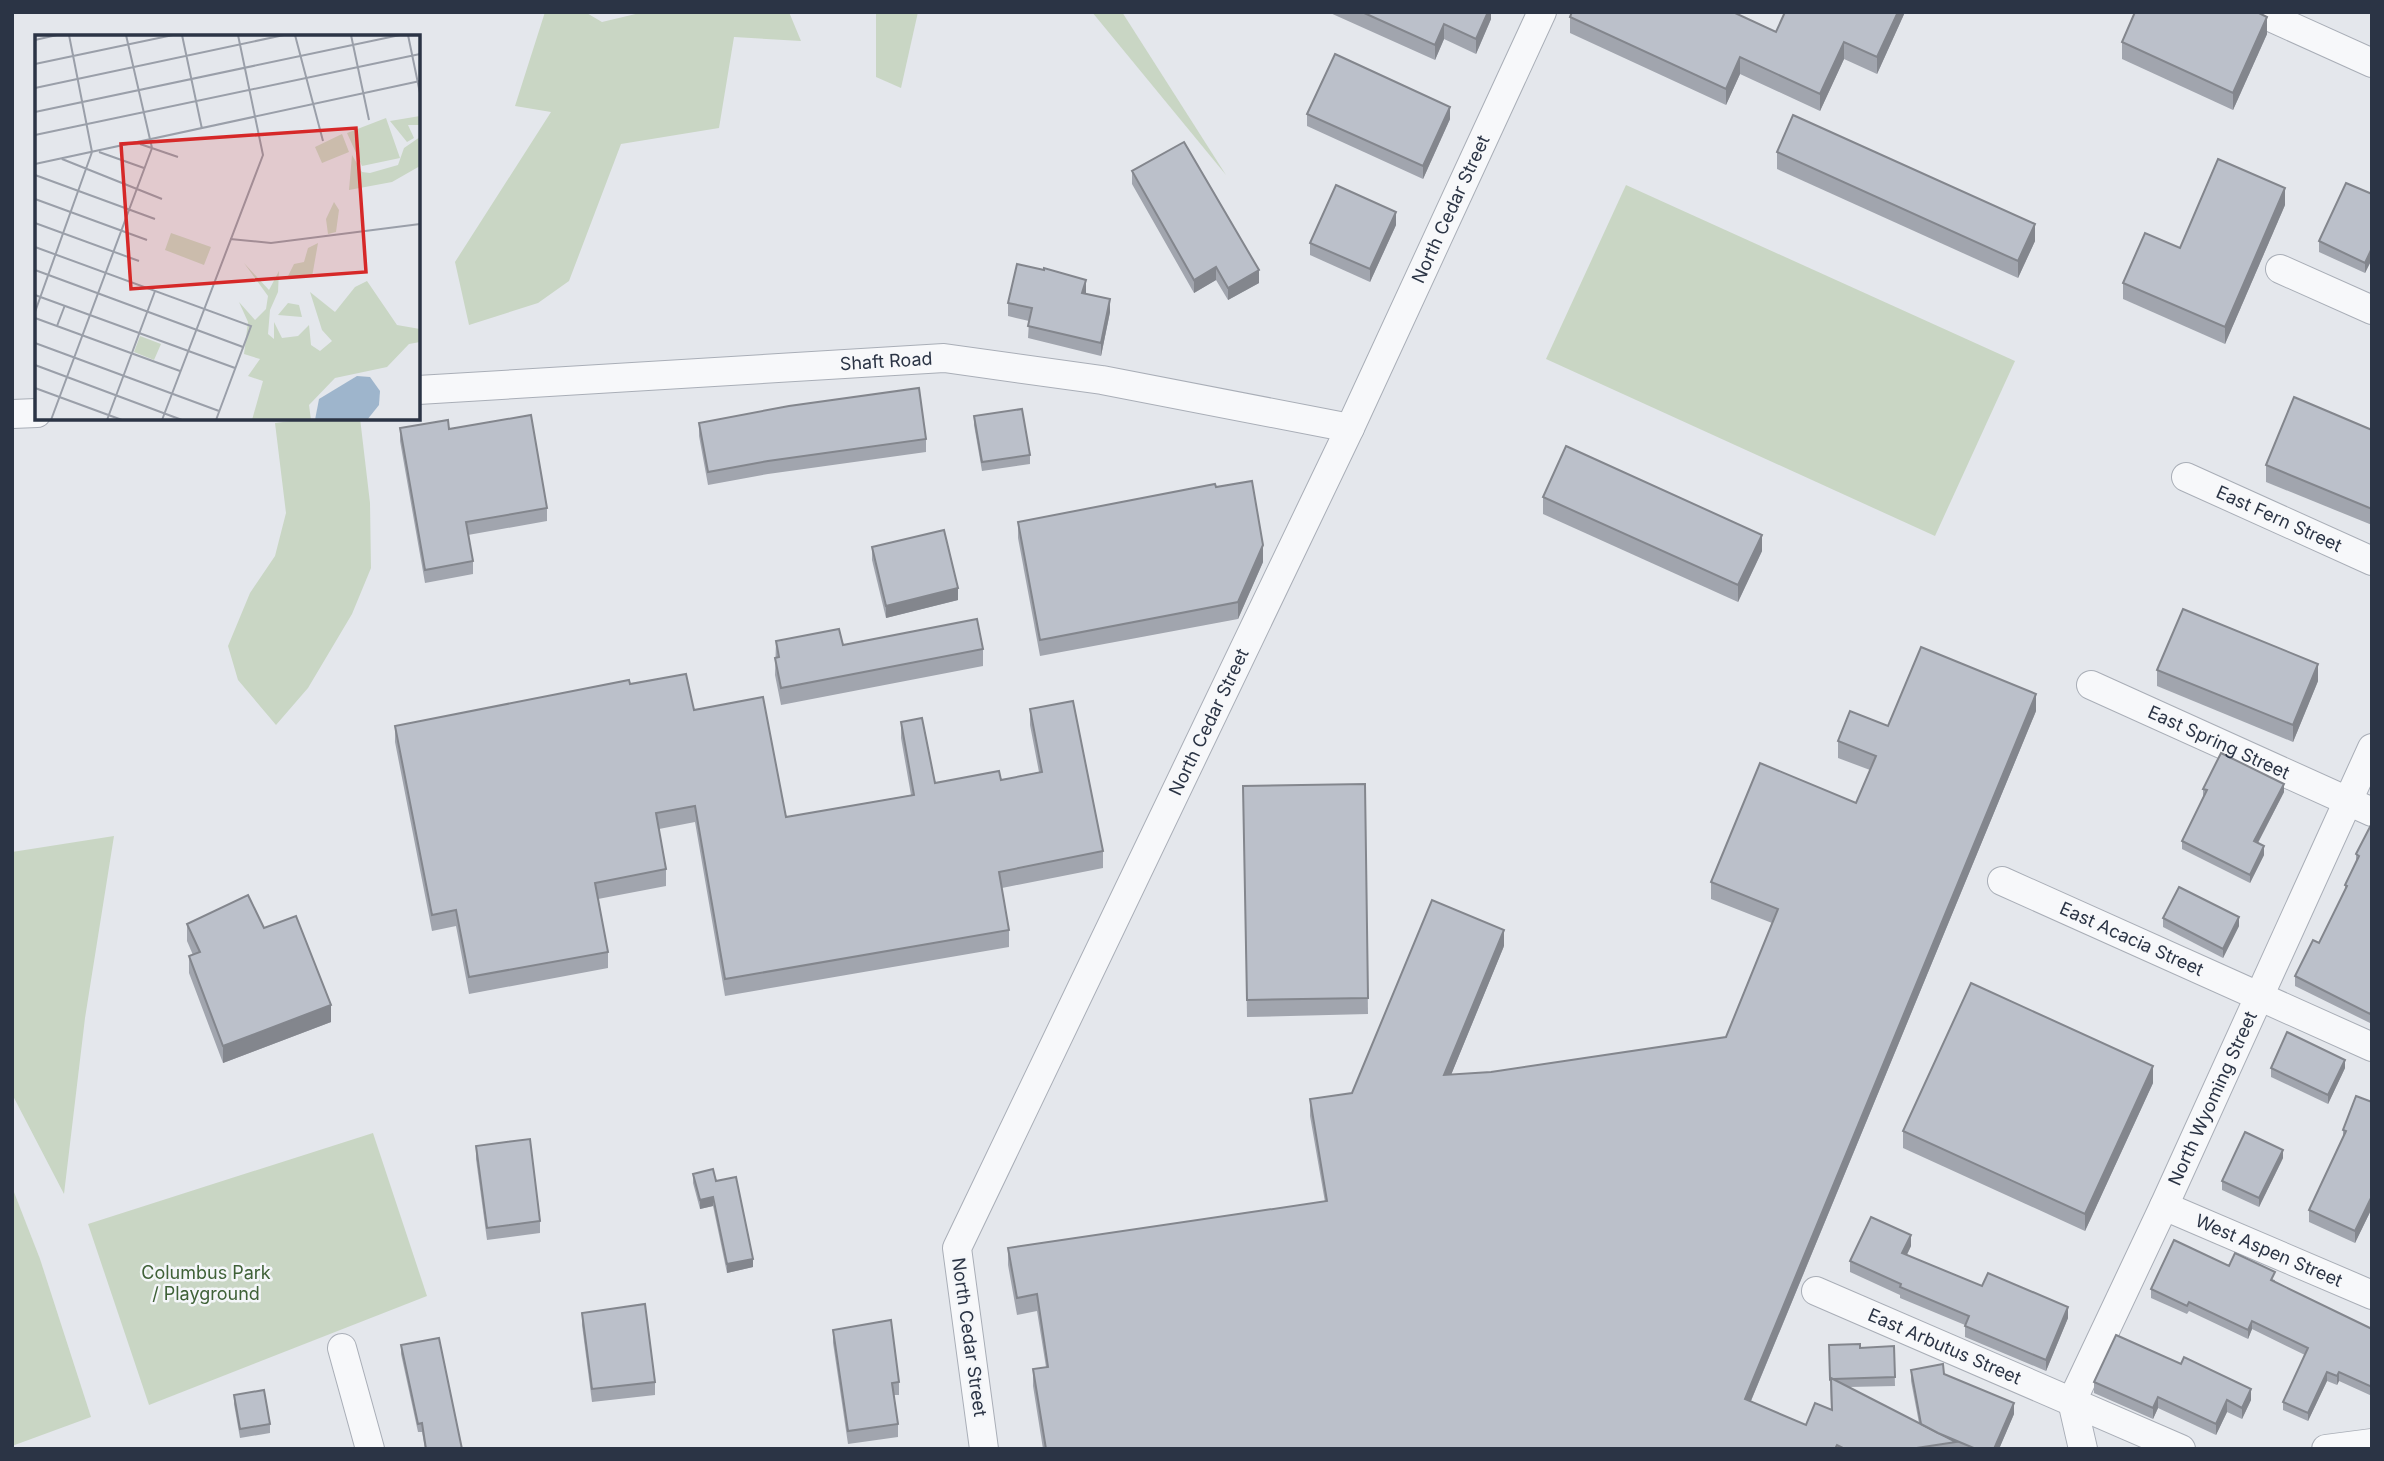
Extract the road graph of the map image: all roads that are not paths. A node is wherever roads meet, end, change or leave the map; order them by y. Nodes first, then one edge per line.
1 (1542, 12) edge
2 (2259, 12) edge
3 (2372, 63) edge
4 (2280, 269) dead end
5 (2372, 310) edge
6 (420, 390) edge
7 (35, 413) edge
8 (12, 414) edge
9 (1350, 428) junction
10 (2186, 477) dead end
11 (2372, 561) edge
12 (2091, 685) dead end
13 (2372, 748) edge
14 (2360, 806) edge
15 (2002, 881) dead end
16 (2259, 996) junction
17 (2372, 1048) edge
18 (2164, 1206) junction
19 (1816, 1292) dead end
20 (2372, 1295) edge
21 (342, 1348) dead end
22 (2072, 1401) junction
23 (2372, 1443) edge
24 (370, 1449) edge
25 (984, 1449) edge
26 (2083, 1449) edge
27 (2181, 1449) edge
28 (2326, 1449) edge

1 - 9 street, North Cedar Street
2 - 3 street
4 - 5 street
6 - 9 street, Shaft Road
7 - 8 street
9 - 25 street, North Cedar Street
10 - 11 street, East Fern Street
12 - 14 street, East Spring Street
13 - 14 street, North Wyoming Street
14 - 16 street, North Wyoming Street
15 - 16 street, East Acacia Street
16 - 17 street, East Acacia Street
16 - 18 street, North Wyoming Street
18 - 20 street, West Aspen Street
18 - 22 street, North Wyoming Street
19 - 22 street, East Arbutus Street
21 - 24 street
22 - 26 street
22 - 27 street, East Arbutus Street
23 - 28 street

